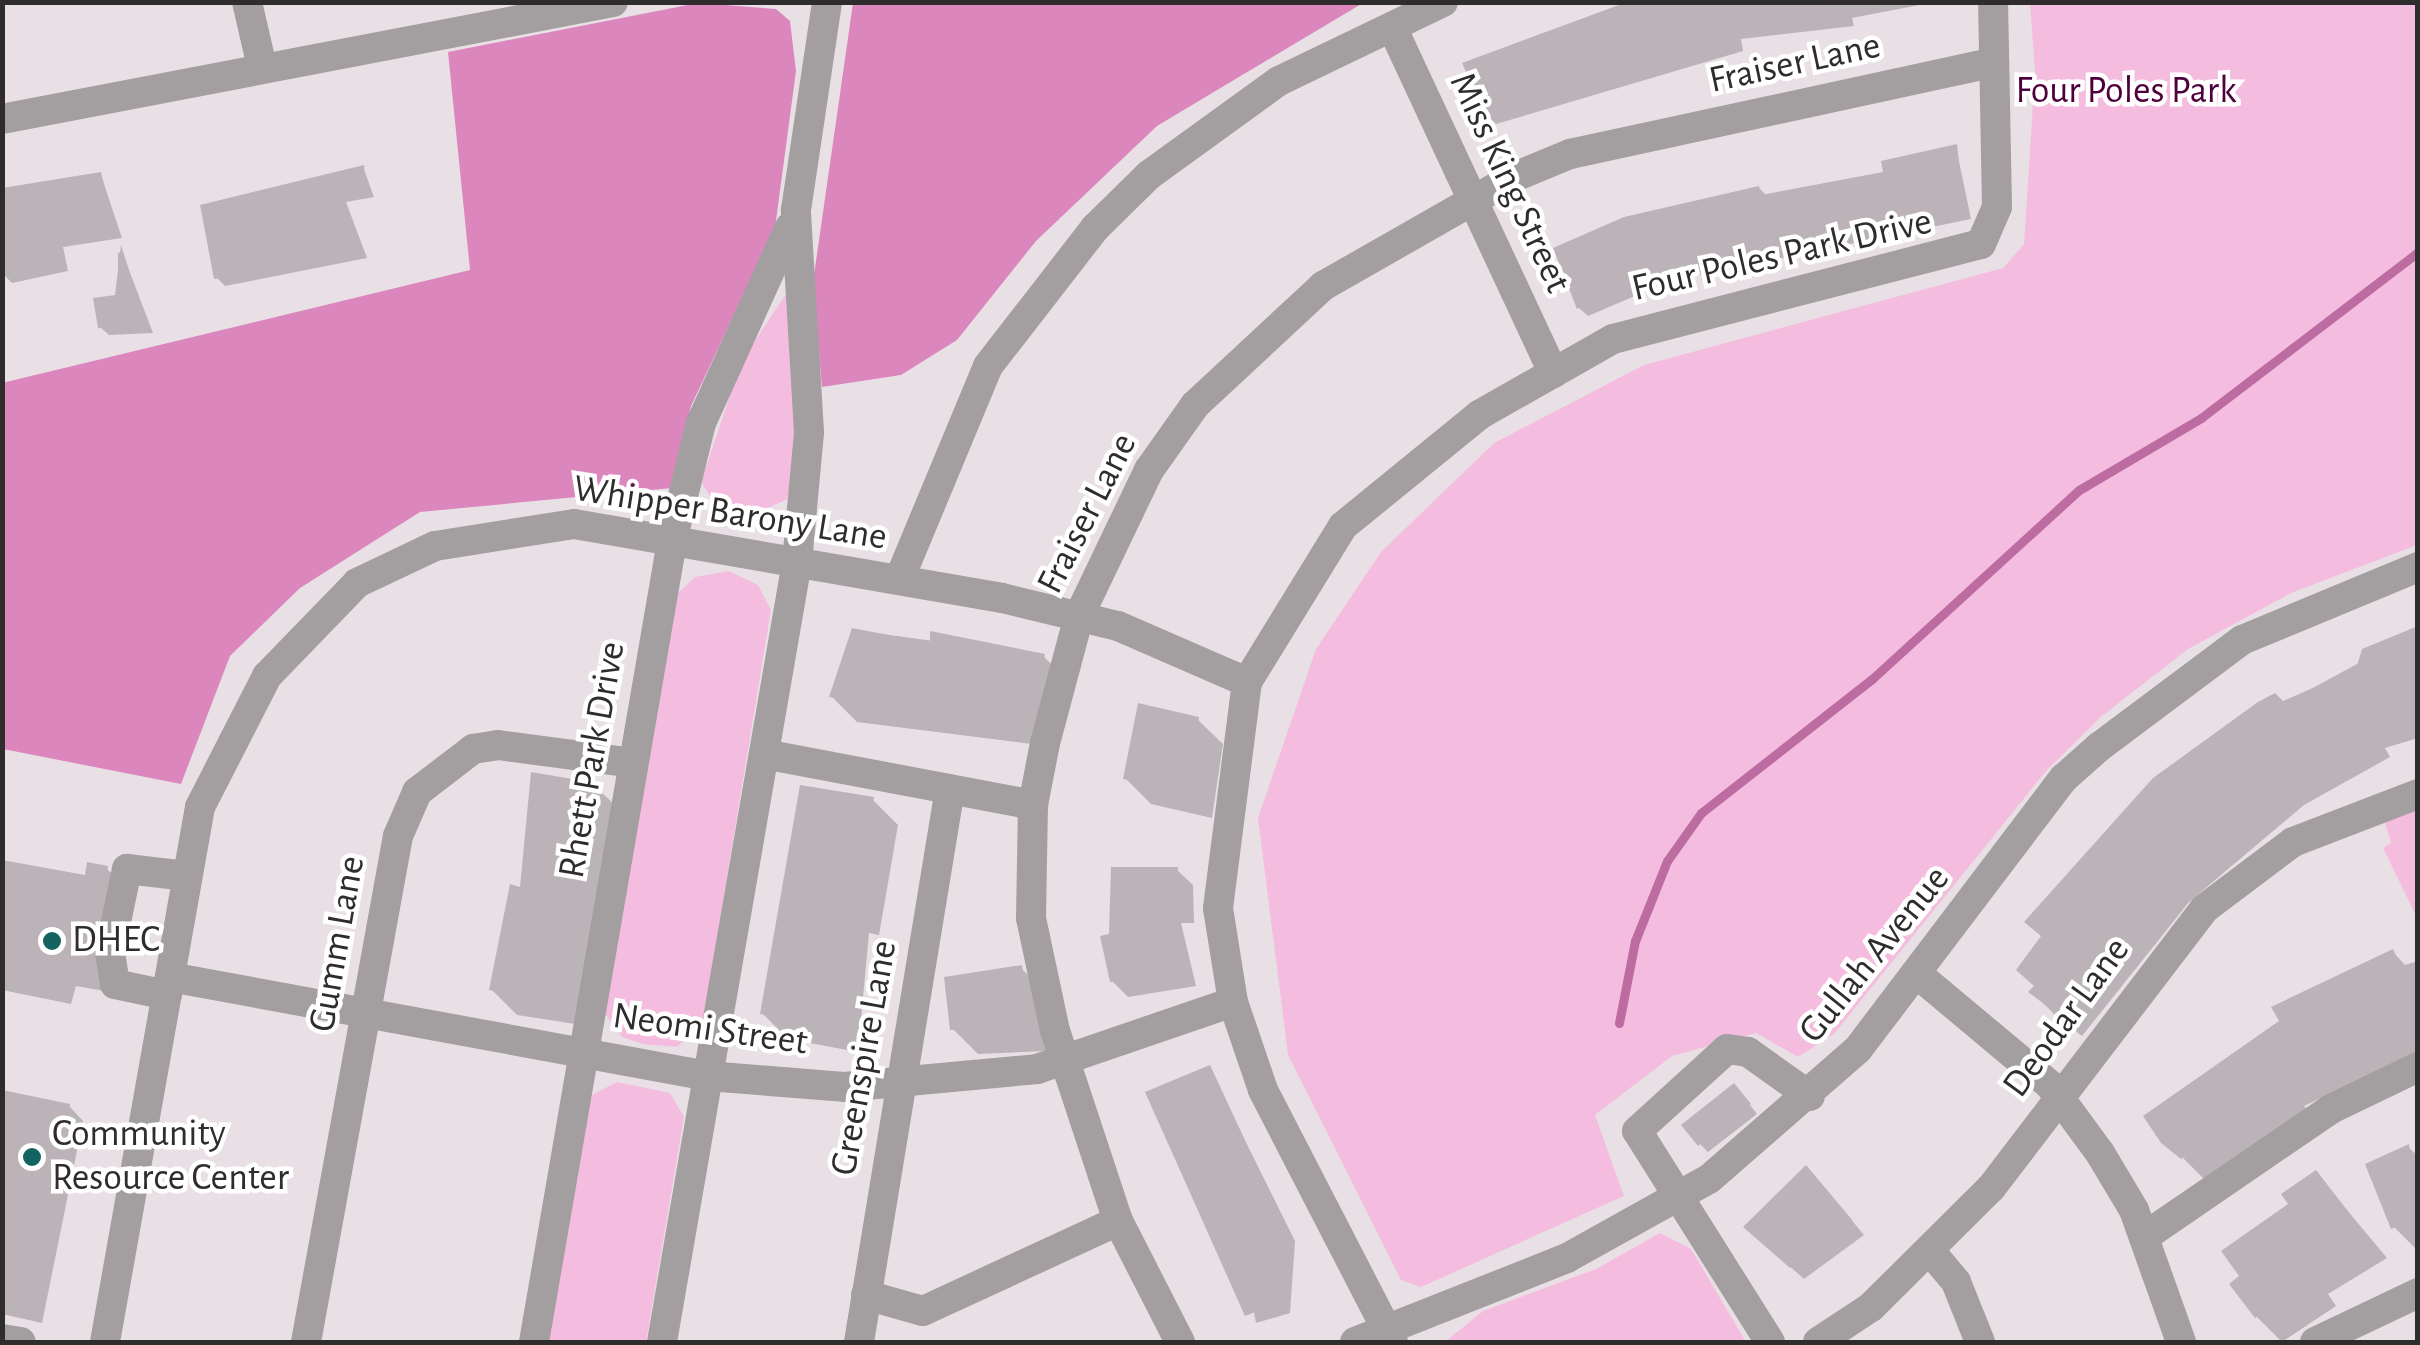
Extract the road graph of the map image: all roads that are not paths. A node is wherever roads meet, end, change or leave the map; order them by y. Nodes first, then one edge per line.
1 (247, 2) edge
2 (612, 2) edge
3 (827, 2) edge
4 (1442, 2) edge
5 (1992, 2) edge
6 (1392, 27) junction
7 (1994, 62) junction
8 (262, 67) junction
9 (2, 118) edge
10 (1472, 198) junction
11 (796, 210) junction
12 (1553, 372) junction
13 (672, 540) junction
14 (797, 562) junction
15 (2418, 567) edge
16 (899, 580) junction
17 (1079, 616) junction
18 (1247, 682) junction
19 (764, 754) junction
20 (634, 763) junction
21 (950, 789) junction
22 (2418, 794) edge
23 (1033, 805) junction
24 (188, 876) junction
25 (1916, 973) junction
26 (168, 986) junction
27 (1234, 1002) junction
28 (367, 1013) junction
29 (584, 1052) junction
30 (1064, 1061) junction
31 (2418, 1067) edge
32 (708, 1076) junction
33 (905, 1085) junction
34 (1810, 1096) junction
35 (2060, 1098) junction
36 (1680, 1196) junction
37 (1118, 1222) junction
38 (2144, 1237) junction
39 (1931, 1252) junction
40 (2418, 1293) edge
41 (866, 1294) junction
42 (1390, 1336) edge
43 (2, 1339) edge
44 (21, 1342) edge
45 (105, 1342) edge
46 (306, 1342) edge
47 (534, 1342) edge
48 (662, 1342) edge
49 (859, 1342) edge
50 (1180, 1342) edge
51 (1355, 1342) edge
52 (1770, 1342) edge
53 (1818, 1342) edge
54 (1980, 1342) edge
55 (2182, 1342) edge
56 (2315, 1342) edge

1 - 8 street
2 - 8 street
3 - 11 street, Rhett Park Drive
4 - 6 street
5 - 7 street
6 - 10 street, Miss King Street
6 - 16 street
7 - 10 street, Fraiser Lane
7 - 12 street, Four Poles Park Drive
8 - 9 street
10 - 12 street, Miss King Street
10 - 17 street, Fraiser Lane
11 - 13 street, Rhett Park Drive
11 - 14 street, Rhett Park Drive
12 - 18 street, Four Poles Park Drive
13 - 14 street, Whipper Barony Lane
13 - 20 street, Rhett Park Drive
13 - 24 street, Whipper Barony Lane
14 - 16 street, Whipper Barony Lane
14 - 19 street, Rhett Park Drive
15 - 25 street, Gullah Avenue
16 - 17 street, Whipper Barony Lane
17 - 18 street, Whipper Barony Lane
17 - 23 street, Fraiser Lane
18 - 27 street, Four Poles Park Drive
19 - 21 street
19 - 32 street, Rhett Park Drive
20 - 28 street, Gumm Lane
20 - 29 street, Rhett Park Drive
21 - 23 street
21 - 33 street, Greenspire Lane
22 - 35 street, Deodar Lane
23 - 30 street, Fraiser Lane
24 - 26 street, Whipper Barony Lane
24 - 26 street, Neomi Street
25 - 34 street, Gullah Avenue
25 - 35 street
26 - 28 street, Neomi Street
26 - 45 street, Whipper Barony Lane
27 - 30 street, Neomi Street
27 - 42 street, Four Poles Park Drive
28 - 29 street, Neomi Street
28 - 46 street, Gumm Lane
29 - 32 street, Neomi Street
29 - 47 street, Rhett Park Drive
30 - 33 street, Neomi Street
30 - 37 street, Fraiser Lane
31 - 38 street
32 - 33 street, Neomi Street
32 - 48 street, Rhett Park Drive
33 - 41 street, Greenspire Lane
34 - 36 street, Gullah Avenue
34 - 36 street
35 - 38 street
35 - 39 street, Deodar Lane
36 - 42 street, Gullah Avenue
36 - 52 street
37 - 41 street
37 - 50 street, Fraiser Lane
38 - 55 street
39 - 53 street, Deodar Lane
39 - 54 street
40 - 56 street
41 - 49 street, Greenspire Lane
42 - 51 street, Gullah Avenue
43 - 44 street

